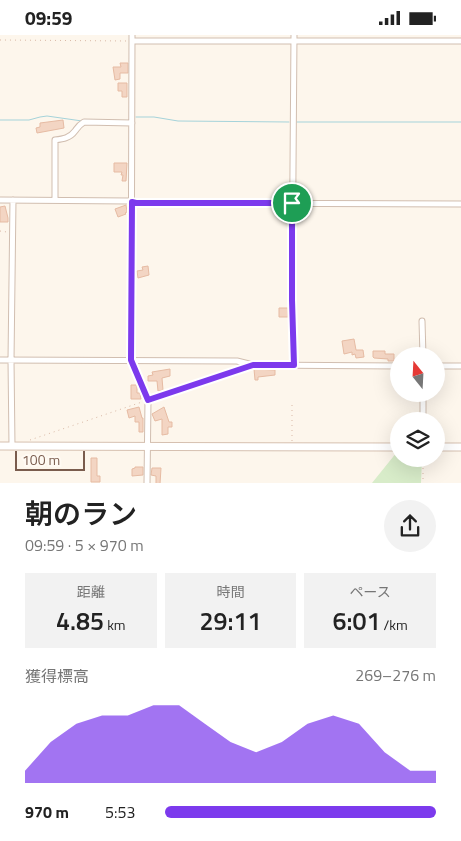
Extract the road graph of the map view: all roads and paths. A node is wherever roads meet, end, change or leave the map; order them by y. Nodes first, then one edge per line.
1 (132, 38) edge
2 (294, 38) edge
3 (0, 40) edge
4 (461, 41) edge
5 (132, 123) junction
6 (0, 200) edge
7 (13, 200) junction
8 (55, 200) junction
9 (132, 202) junction
10 (292, 203) junction
11 (461, 204) edge
12 (0, 231) edge
13 (13, 232) junction
14 (422, 321) dead end
15 (423, 347) edge
16 (0, 360) edge
17 (11, 360) junction
18 (131, 360) junction
19 (253, 365) junction
20 (294, 365) junction
21 (390, 365) edge
22 (445, 366) edge
23 (461, 366) edge
24 (148, 400) junction
25 (292, 404) dead end
26 (0, 446) edge
27 (12, 446) junction
28 (26, 446) junction
29 (147, 447) junction
30 (292, 447) junction
31 (390, 447) edge
32 (445, 447) edge
33 (461, 447) edge
34 (423, 467) edge
35 (147, 483) edge
36 (423, 483) edge

1 - 2 street
1 - 3 path
1 - 5 street
2 - 4 street
2 - 10 street
5 - 8 street
5 - 9 street
6 - 7 street
7 - 8 street
7 - 13 street
8 - 9 street
9 - 10 street
9 - 18 street
10 - 11 street
10 - 20 street
12 - 13 path
13 - 17 street
14 - 15 street
16 - 17 street
17 - 18 street
17 - 27 street
18 - 19 street
18 - 24 street
19 - 20 street
19 - 24 street
20 - 21 street
22 - 23 street
24 - 28 path
24 - 29 street
25 - 30 path
26 - 27 street
27 - 28 street
28 - 29 street
29 - 30 street
29 - 35 street
30 - 31 street
32 - 33 street
34 - 36 path

